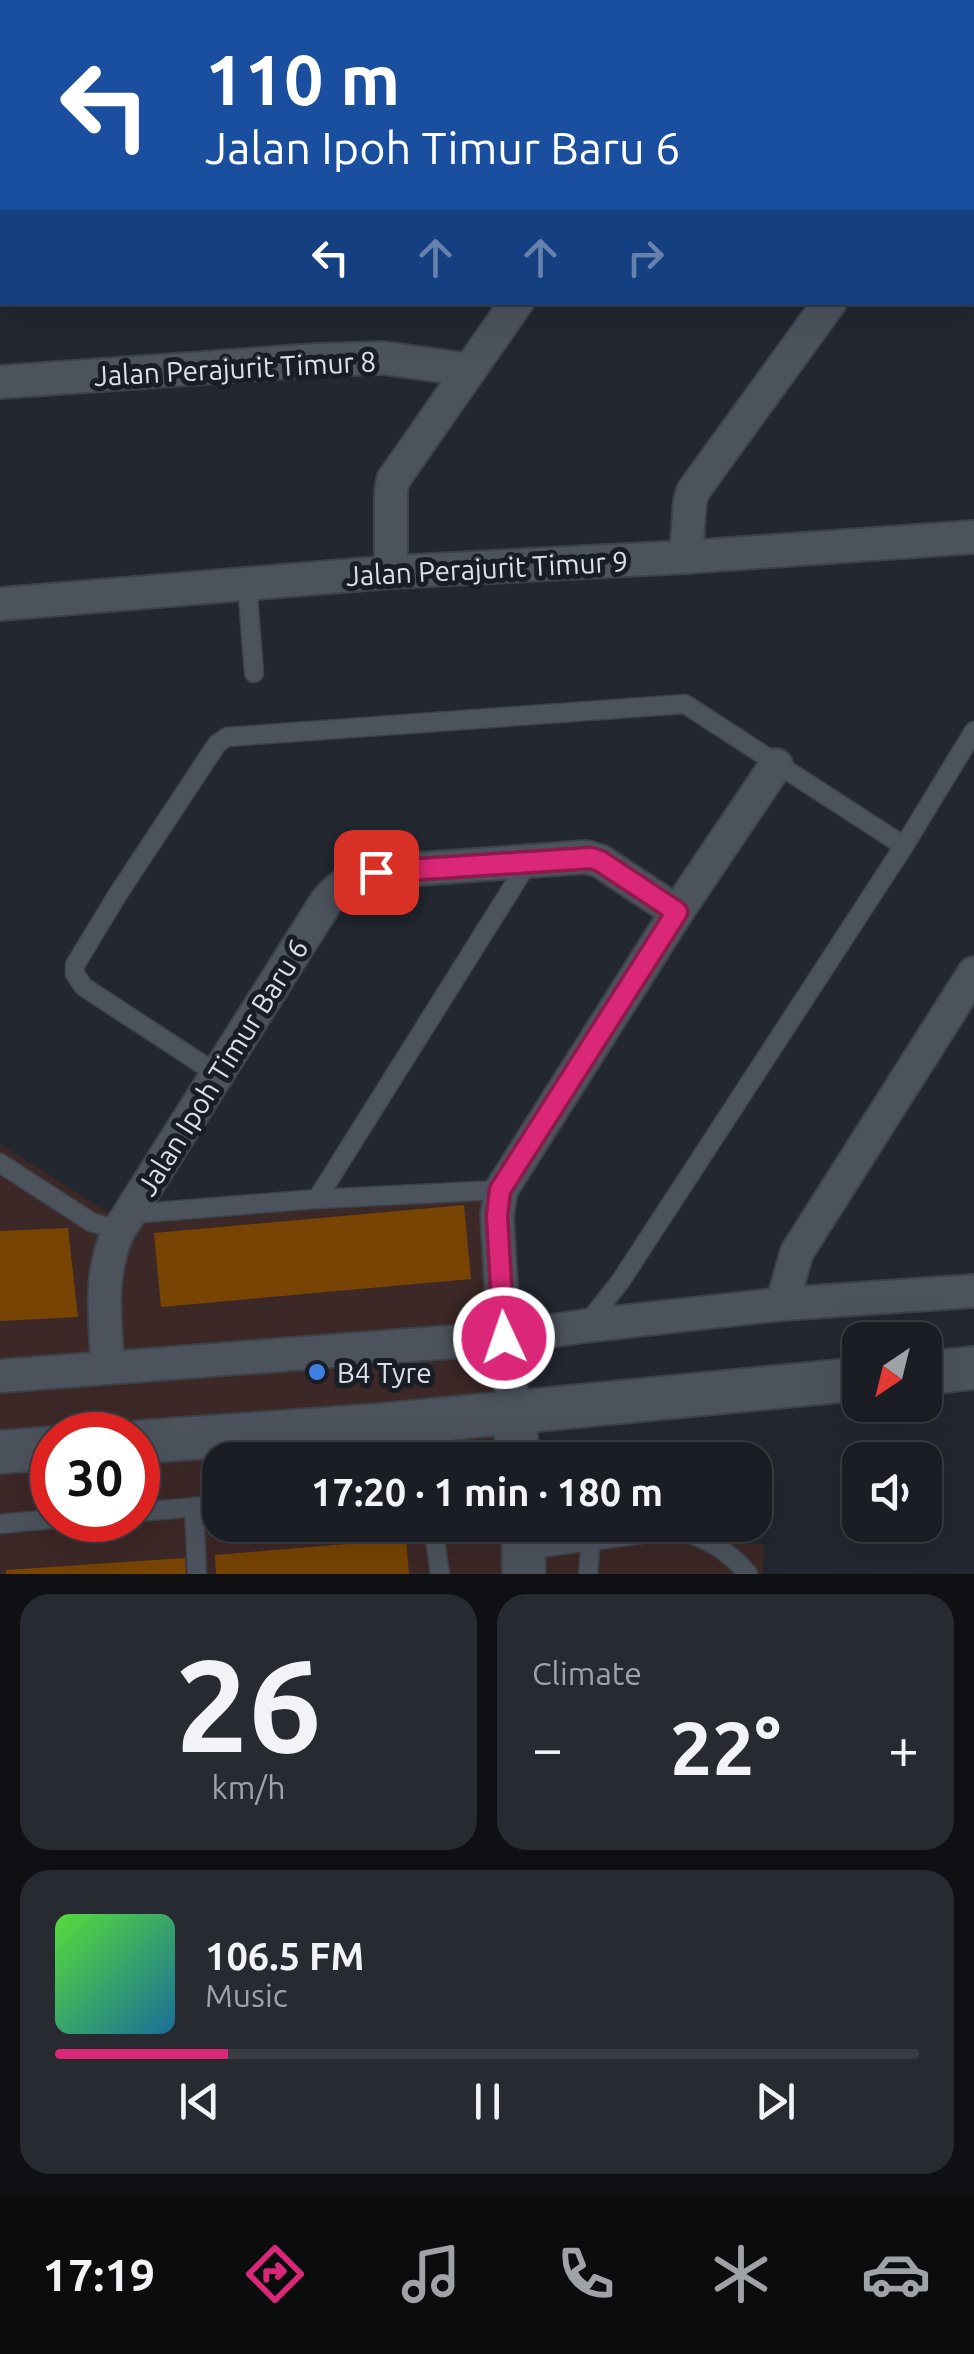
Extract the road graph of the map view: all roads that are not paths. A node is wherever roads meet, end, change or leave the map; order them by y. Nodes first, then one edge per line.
1 (515, 305) edge
2 (828, 305) edge
3 (470, 370) junction
4 (0, 382) edge
5 (974, 538) edge
6 (686, 556) junction
7 (391, 572) junction
8 (248, 584) junction
9 (0, 604) edge
10 (254, 674) dead end
11 (974, 731) edge
12 (776, 764) junction
13 (904, 846) junction
14 (529, 860) junction
15 (677, 912) junction
16 (974, 973) edge
17 (217, 1074) junction
18 (0, 1162) edge
19 (500, 1190) junction
20 (317, 1200) junction
21 (125, 1222) junction
22 (974, 1291) edge
23 (782, 1304) junction
24 (584, 1326) junction
25 (504, 1338) junction
26 (108, 1368) junction
27 (974, 1368) edge
28 (942, 1371) edge
29 (0, 1376) edge
30 (842, 1381) edge
31 (514, 1412) junction
32 (392, 1424) junction
33 (160, 1440) edge
34 (420, 1442) edge
35 (516, 1442) edge
36 (30, 1450) edge
37 (0, 1452) edge
38 (202, 1506) edge
39 (194, 1507) junction
40 (160, 1510) edge
41 (30, 1522) edge
42 (0, 1524) edge
43 (435, 1542) edge
44 (591, 1542) edge
45 (710, 1542) edge
46 (196, 1574) edge
47 (440, 1574) edge
48 (588, 1574) edge
49 (748, 1574) edge

1 - 3 street
2 - 6 street
3 - 4 street, Jalan Perajurit Timur 8
3 - 7 street
5 - 6 street, Jalan Perajurit Timur 9
6 - 7 street, Jalan Perajurit Timur 9
7 - 8 street, Jalan Perajurit Timur 9
8 - 9 street, Jalan Perajurit Timur 9
8 - 10 lane
11 - 13 lane
12 - 13 lane
12 - 15 street
12 - 17 lane
13 - 24 lane
14 - 15 street, Jalan Ipoh Timur Baru 6
14 - 17 street, Jalan Ipoh Timur Baru 6
14 - 20 lane
15 - 19 street
16 - 23 street
17 - 21 street, Jalan Ipoh Timur Baru 6
18 - 21 lane
19 - 20 lane
19 - 25 street
20 - 21 lane
21 - 26 street, Jalan Ipoh Timur Baru 6
22 - 23 street
23 - 24 street
24 - 25 street
25 - 26 street
25 - 31 street
26 - 29 street
27 - 28 street
30 - 31 street
31 - 32 street
31 - 35 street
32 - 33 street
32 - 34 street
36 - 37 street
38 - 39 lane
39 - 40 lane
39 - 46 lane
41 - 42 lane
43 - 47 lane
44 - 48 lane
45 - 49 lane

